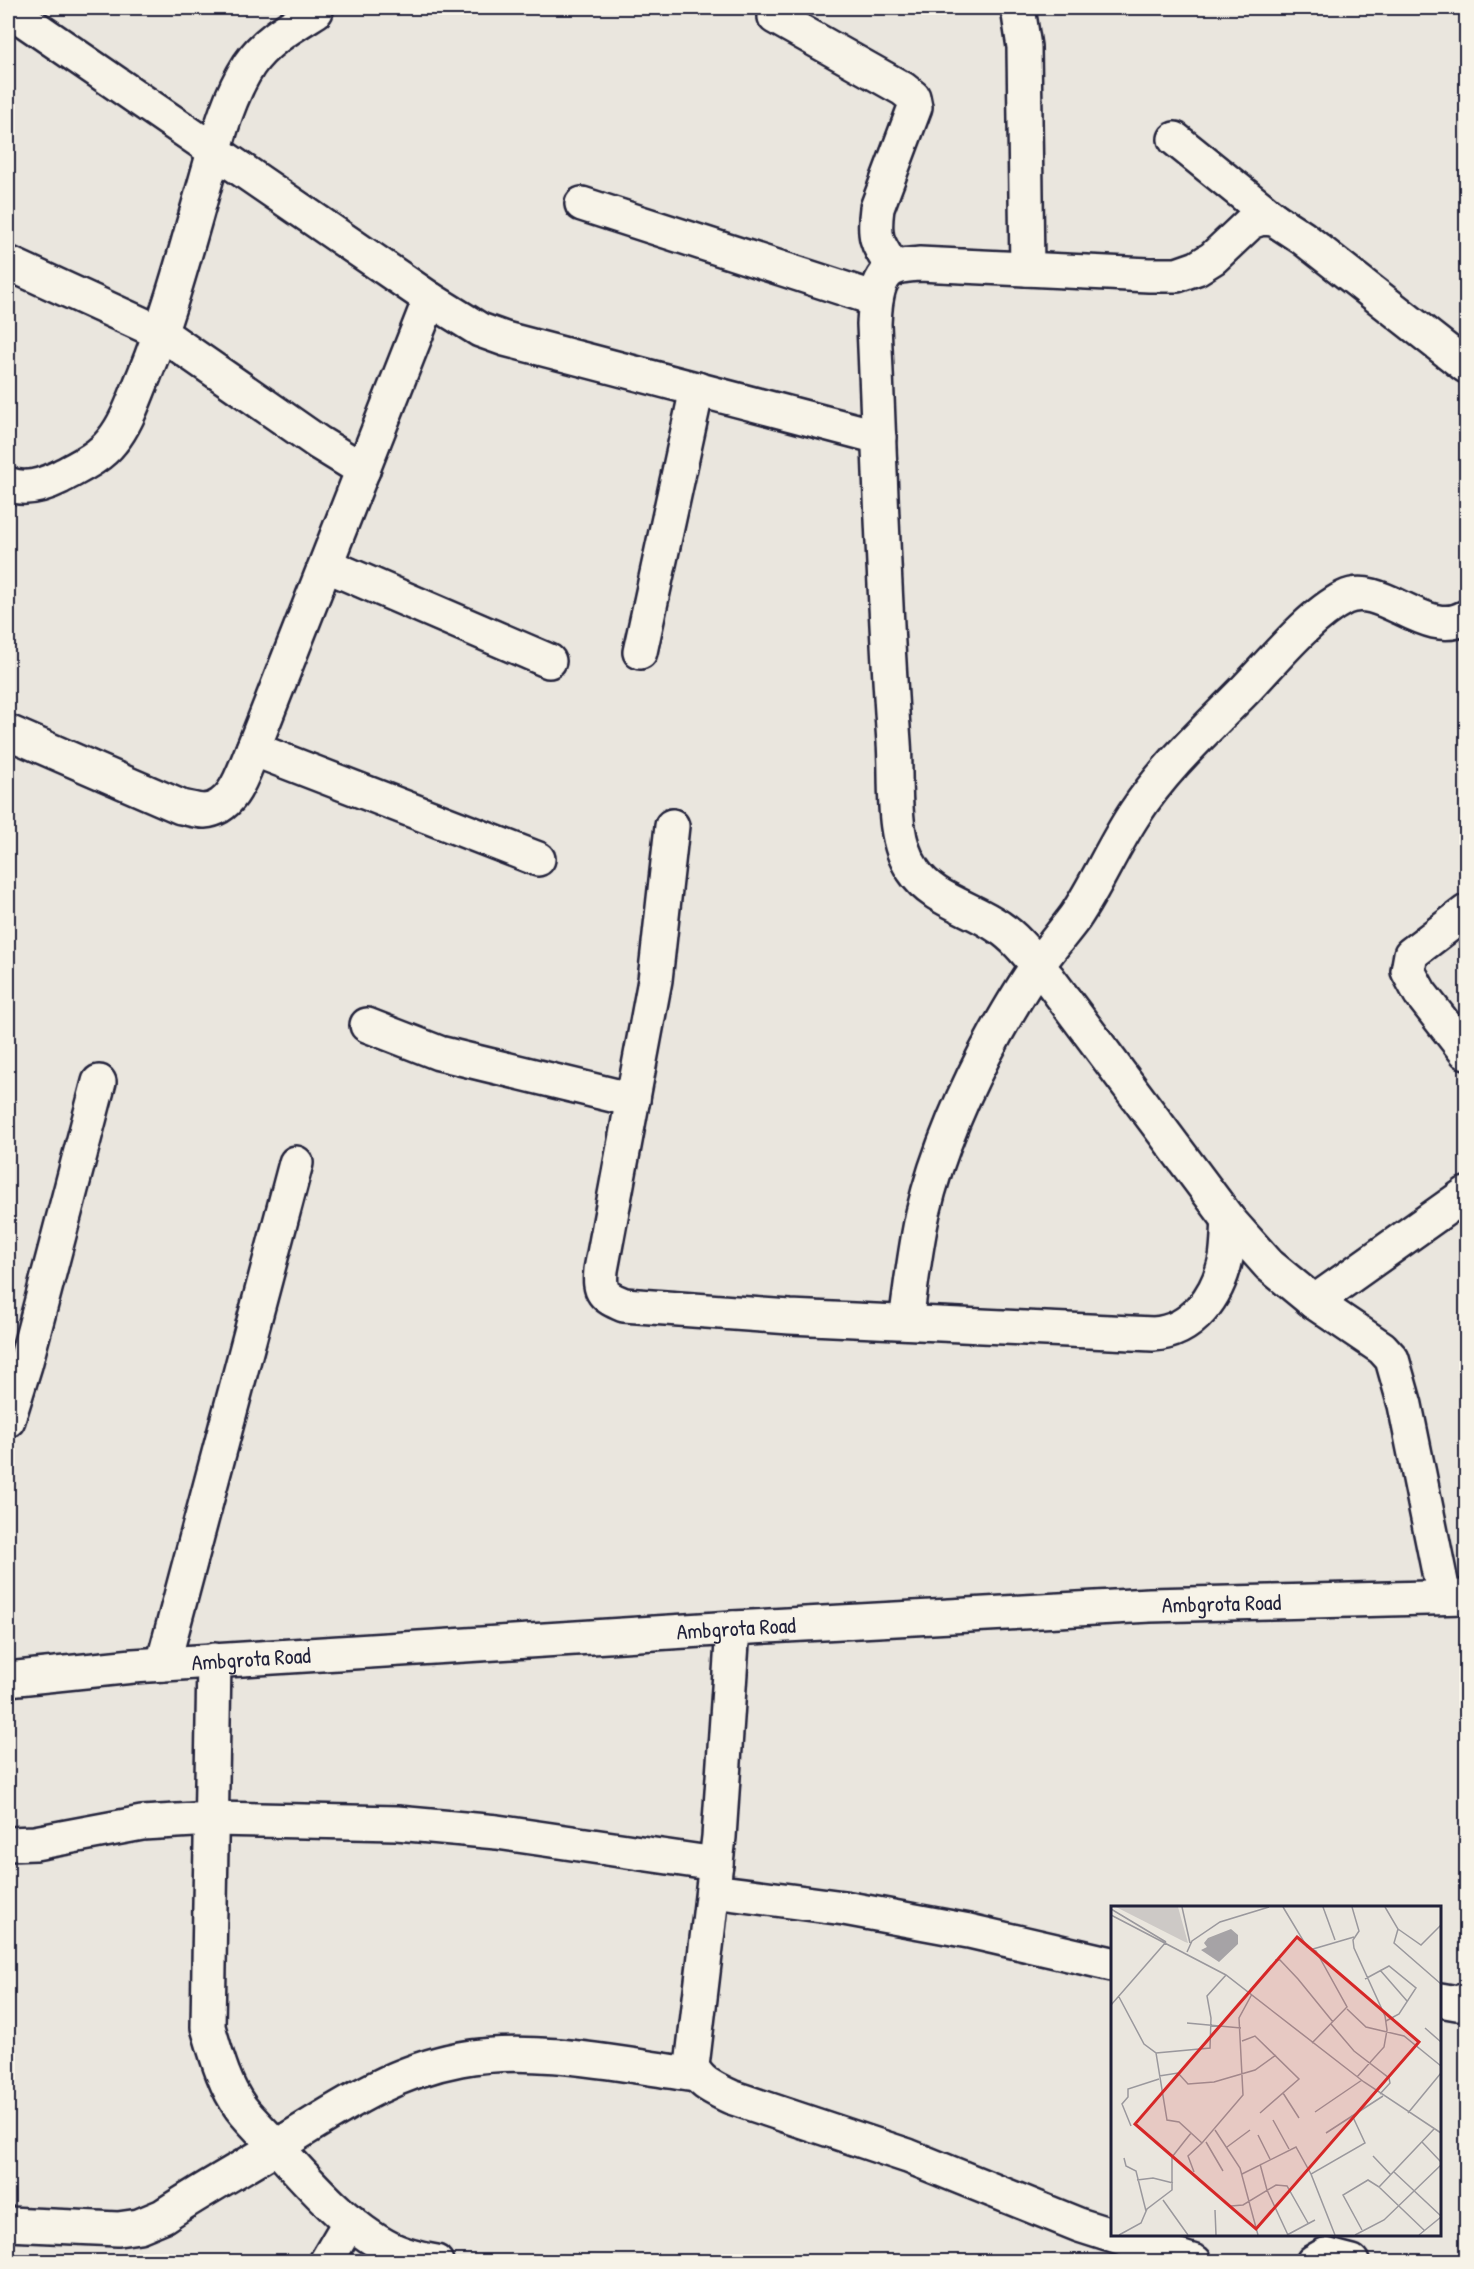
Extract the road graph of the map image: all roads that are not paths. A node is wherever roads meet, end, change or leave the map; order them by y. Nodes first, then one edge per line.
1 (1018, 8) edge
2 (8, 9) edge
3 (316, 11) dead end
4 (775, 17) dead end
5 (1175, 139) dead end
6 (214, 152) junction
7 (582, 204) dead end
8 (1274, 219) junction
9 (8, 263) edge
10 (893, 268) junction
11 (1027, 269) junction
12 (430, 299) junction
13 (876, 299) junction
14 (161, 333) junction
15 (1467, 366) edge
16 (697, 389) junction
17 (879, 437) junction
18 (363, 470) junction
19 (8, 484) edge
20 (326, 565) junction
21 (1467, 617) edge
22 (640, 651) dead end
23 (549, 662) dead end
24 (8, 732) edge
25 (253, 748) junction
26 (672, 826) dead end
27 (538, 859) dead end
28 (1467, 912) edge
29 (1038, 966) junction
30 (367, 1025) dead end
31 (1467, 1052) edge
32 (99, 1082) dead end
33 (633, 1100) junction
34 (296, 1163) dead end
35 (1467, 1194) edge
36 (1229, 1220) junction
37 (1314, 1302) junction
38 (906, 1322) junction
39 (16, 1361) edge
40 (8, 1420) edge
41 (1456, 1597) edge
42 (733, 1628) junction
43 (214, 1660) junction
44 (163, 1664) junction
45 (8, 1679) edge
46 (212, 1819) junction
47 (8, 1844) edge
48 (714, 1878) junction
49 (1111, 1964) edge
50 (1441, 2000) edge
51 (1467, 2000) edge
52 (696, 2074) junction
53 (276, 2147) junction
54 (350, 2221) junction
55 (8, 2224) edge
56 (1111, 2235) edge
57 (1114, 2236) edge
58 (326, 2262) edge
59 (436, 2262) edge
60 (1195, 2262) edge
61 (1313, 2262) edge
62 (1352, 2262) edge

1 - 11 street
2 - 6 street
3 - 6 street
4 - 10 street
5 - 8 street
6 - 12 street
6 - 14 street
7 - 13 street
8 - 11 street
8 - 15 street
9 - 14 street
10 - 11 street
10 - 13 street
12 - 16 street
12 - 18 street
13 - 17 street
14 - 18 street
14 - 19 street
16 - 17 street
16 - 22 street
17 - 29 street
18 - 20 street
20 - 23 street
20 - 25 street
21 - 29 street
24 - 25 street
25 - 27 street
26 - 33 street
28 - 31 street
29 - 36 street
29 - 38 street
30 - 33 street
32 - 39 street
33 - 38 street
34 - 44 street
35 - 37 street
36 - 37 street
36 - 38 street
37 - 41 street
39 - 40 street
41 - 42 street, Ambgrota Road
42 - 43 street, Ambgrota Road
42 - 48 street
43 - 44 street, Ambgrota Road
43 - 46 street
44 - 45 street, Ambgrota Road
46 - 47 street
46 - 48 street
46 - 53 street
48 - 49 street
48 - 52 street
50 - 51 street
52 - 53 street
52 - 56 street
53 - 54 street
53 - 55 street
54 - 58 street
54 - 59 street
57 - 60 street
61 - 62 street

